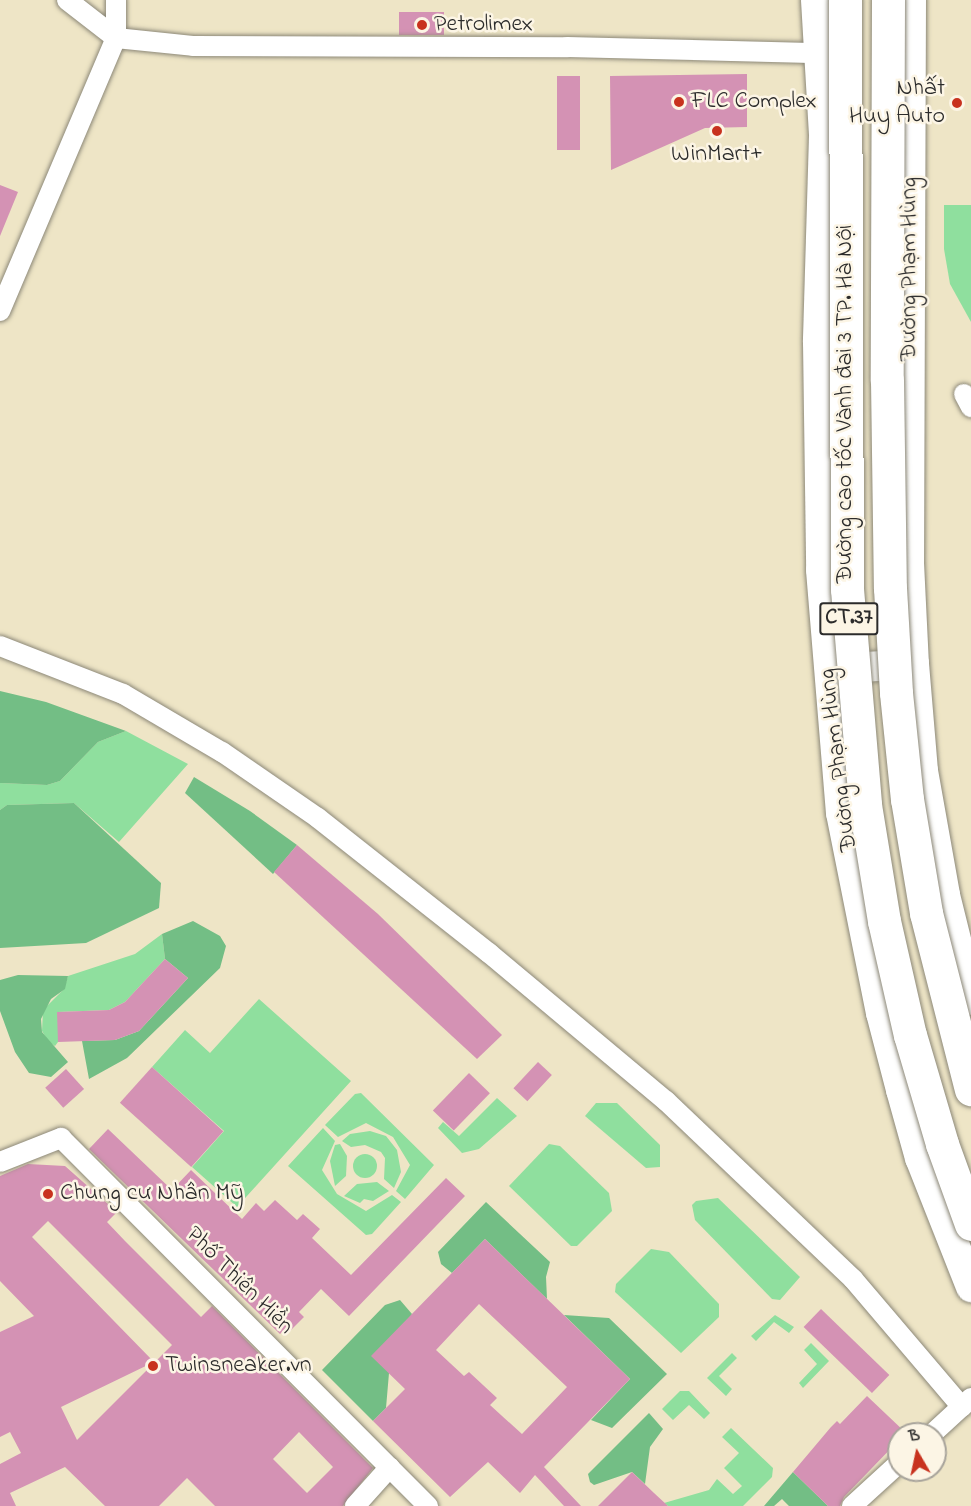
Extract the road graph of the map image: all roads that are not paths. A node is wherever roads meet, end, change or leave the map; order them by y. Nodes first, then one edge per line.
1 (67, 0) edge
2 (116, 0) edge
3 (816, 0) edge
4 (845, 0) edge
5 (888, 0) edge
6 (910, 0) edge
7 (116, 38) junction
8 (821, 54) junction
9 (0, 311) edge
10 (0, 646) edge
11 (914, 664) junction
12 (827, 669) junction
13 (971, 1000) edge
14 (971, 1089) edge
15 (0, 1162) edge
16 (971, 1224) edge
17 (971, 1287) edge
18 (966, 1403) edge
19 (945, 1422) edge
20 (390, 1467) junction
21 (887, 1474) edge
22 (355, 1506) edge
23 (428, 1506) edge
24 (852, 1506) edge

1 - 7 street
2 - 7 street
3 - 8 main road, Đường Phạm Hùng
4 - 16 highway, Đường cao tốc Vành đai 3 TP. Hà Nội / CT.37, bridge
5 - 14 highway, Đường cao tốc Vành đai 3 TP. Hà Nội / CT.37, bridge
6 - 11 main road, Đường Phạm Hùng
7 - 8 street
7 - 9 street
8 - 12 main road, Đường Phạm Hùng
10 - 18 street
11 - 12 main road
11 - 13 main road, Đường Phạm Hùng
12 - 17 main road, Đường Phạm Hùng
15 - 20 street, Phố Thiên Hiền
18 - 19 street
20 - 22 street
20 - 23 street, Phố Thiên Hiền
21 - 24 street

